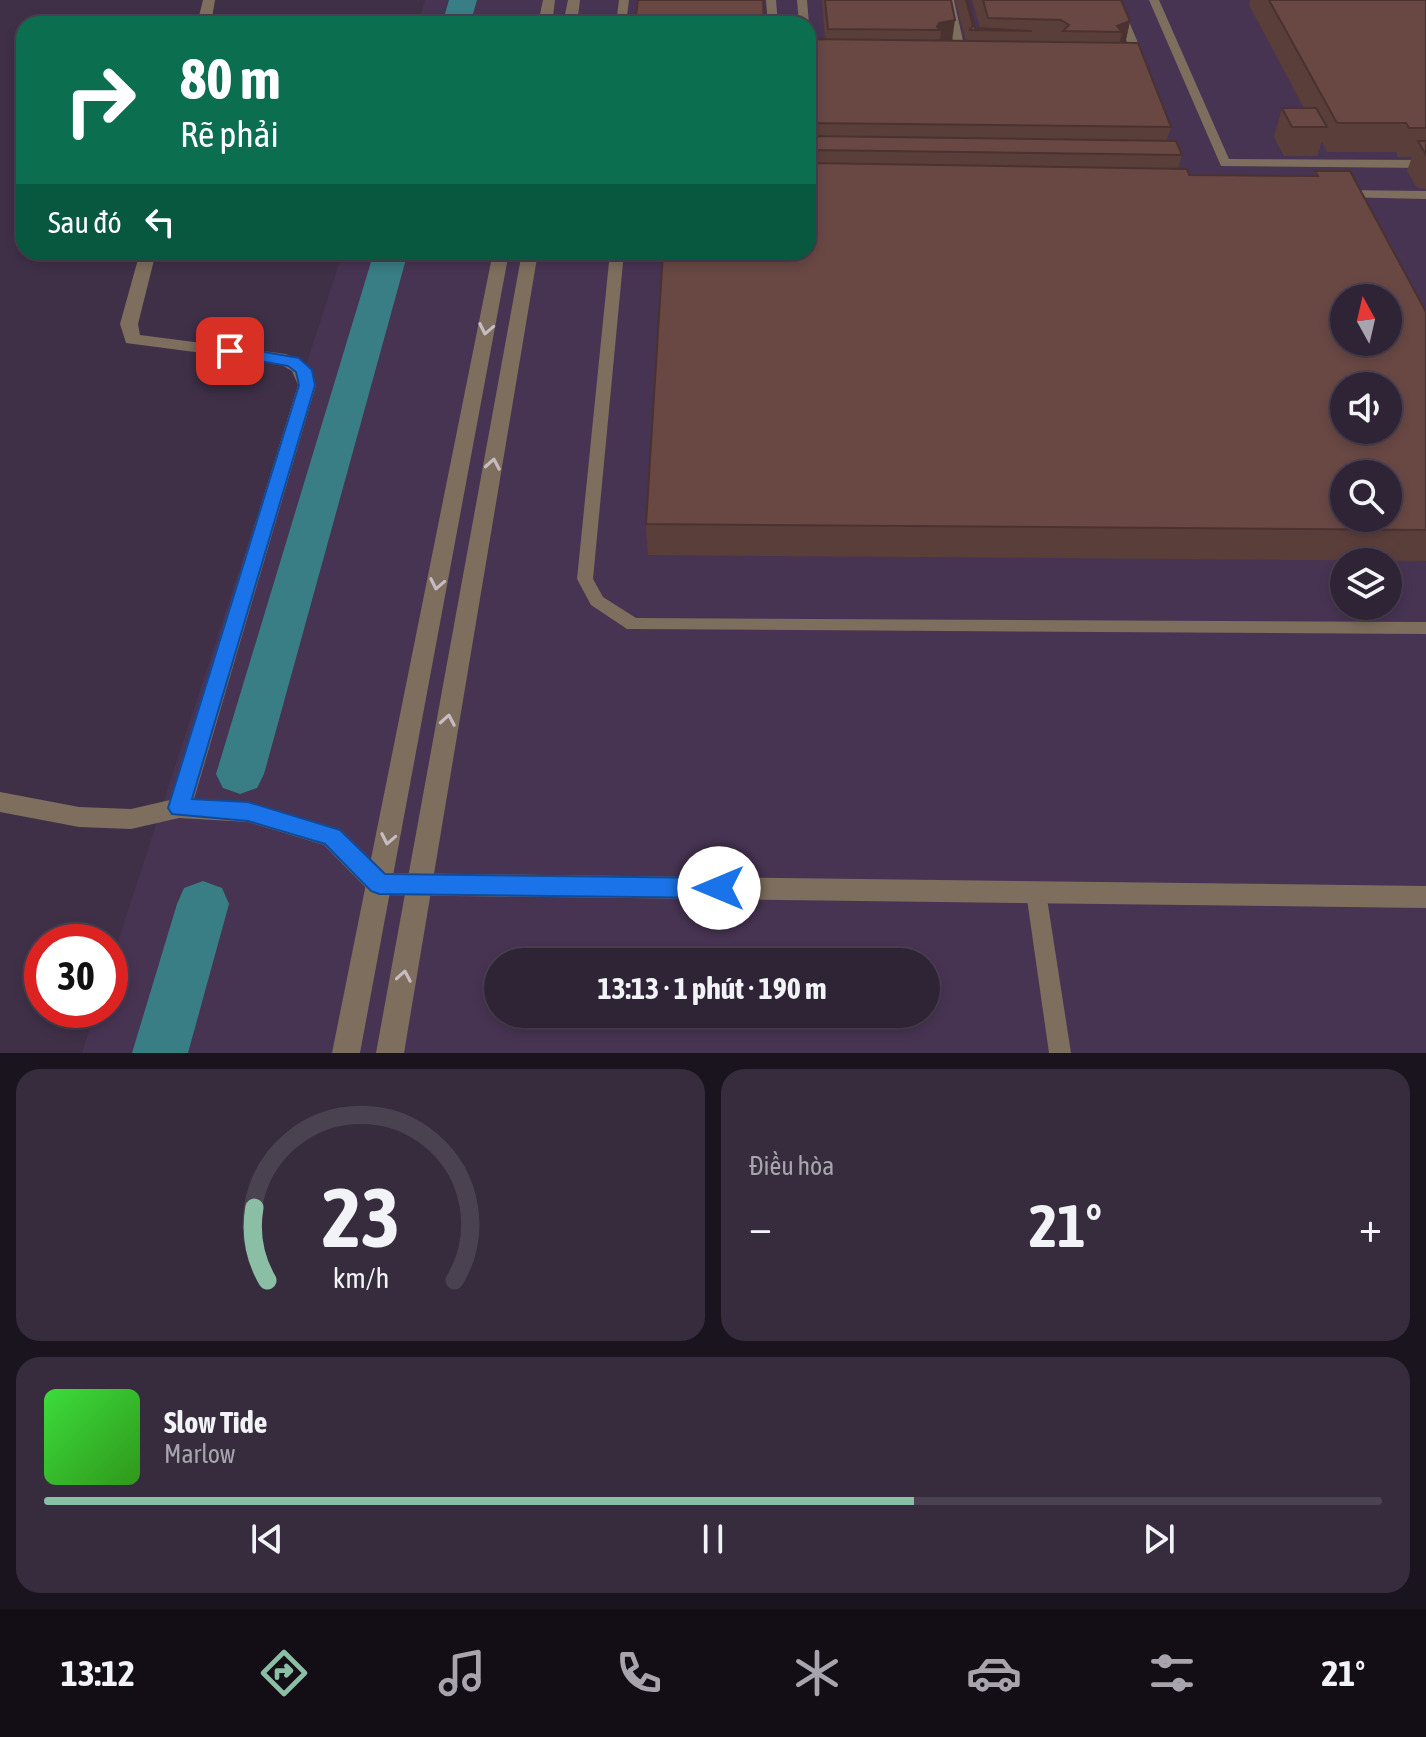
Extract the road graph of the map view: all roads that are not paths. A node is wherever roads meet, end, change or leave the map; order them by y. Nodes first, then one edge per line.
1 (949, 0) edge
2 (1115, 0) edge
3 (1154, 0) edge
4 (965, 64) edge
5 (1138, 65) edge
6 (1426, 164) edge
7 (1331, 194) edge
8 (1426, 195) edge
9 (146, 260) edge
10 (499, 260) edge
11 (529, 260) edge
12 (616, 260) edge
13 (1426, 628) edge
14 (0, 802) edge
15 (179, 808) junction
16 (379, 884) junction
17 (420, 884) junction
18 (1036, 892) junction
19 (1426, 897) edge
20 (346, 1053) edge
21 (390, 1053) edge
22 (1060, 1053) edge

1 - 4 lane
2 - 5 lane
3 - 6 lane
7 - 8 lane
9 - 15 street
10 -> 16 street
17 -> 11 street
12 - 13 lane
14 - 15 street
15 - 16 street
16 - 17 street
16 - 20 street
17 - 18 street
21 -> 17 street
18 - 19 street
18 - 22 lane

